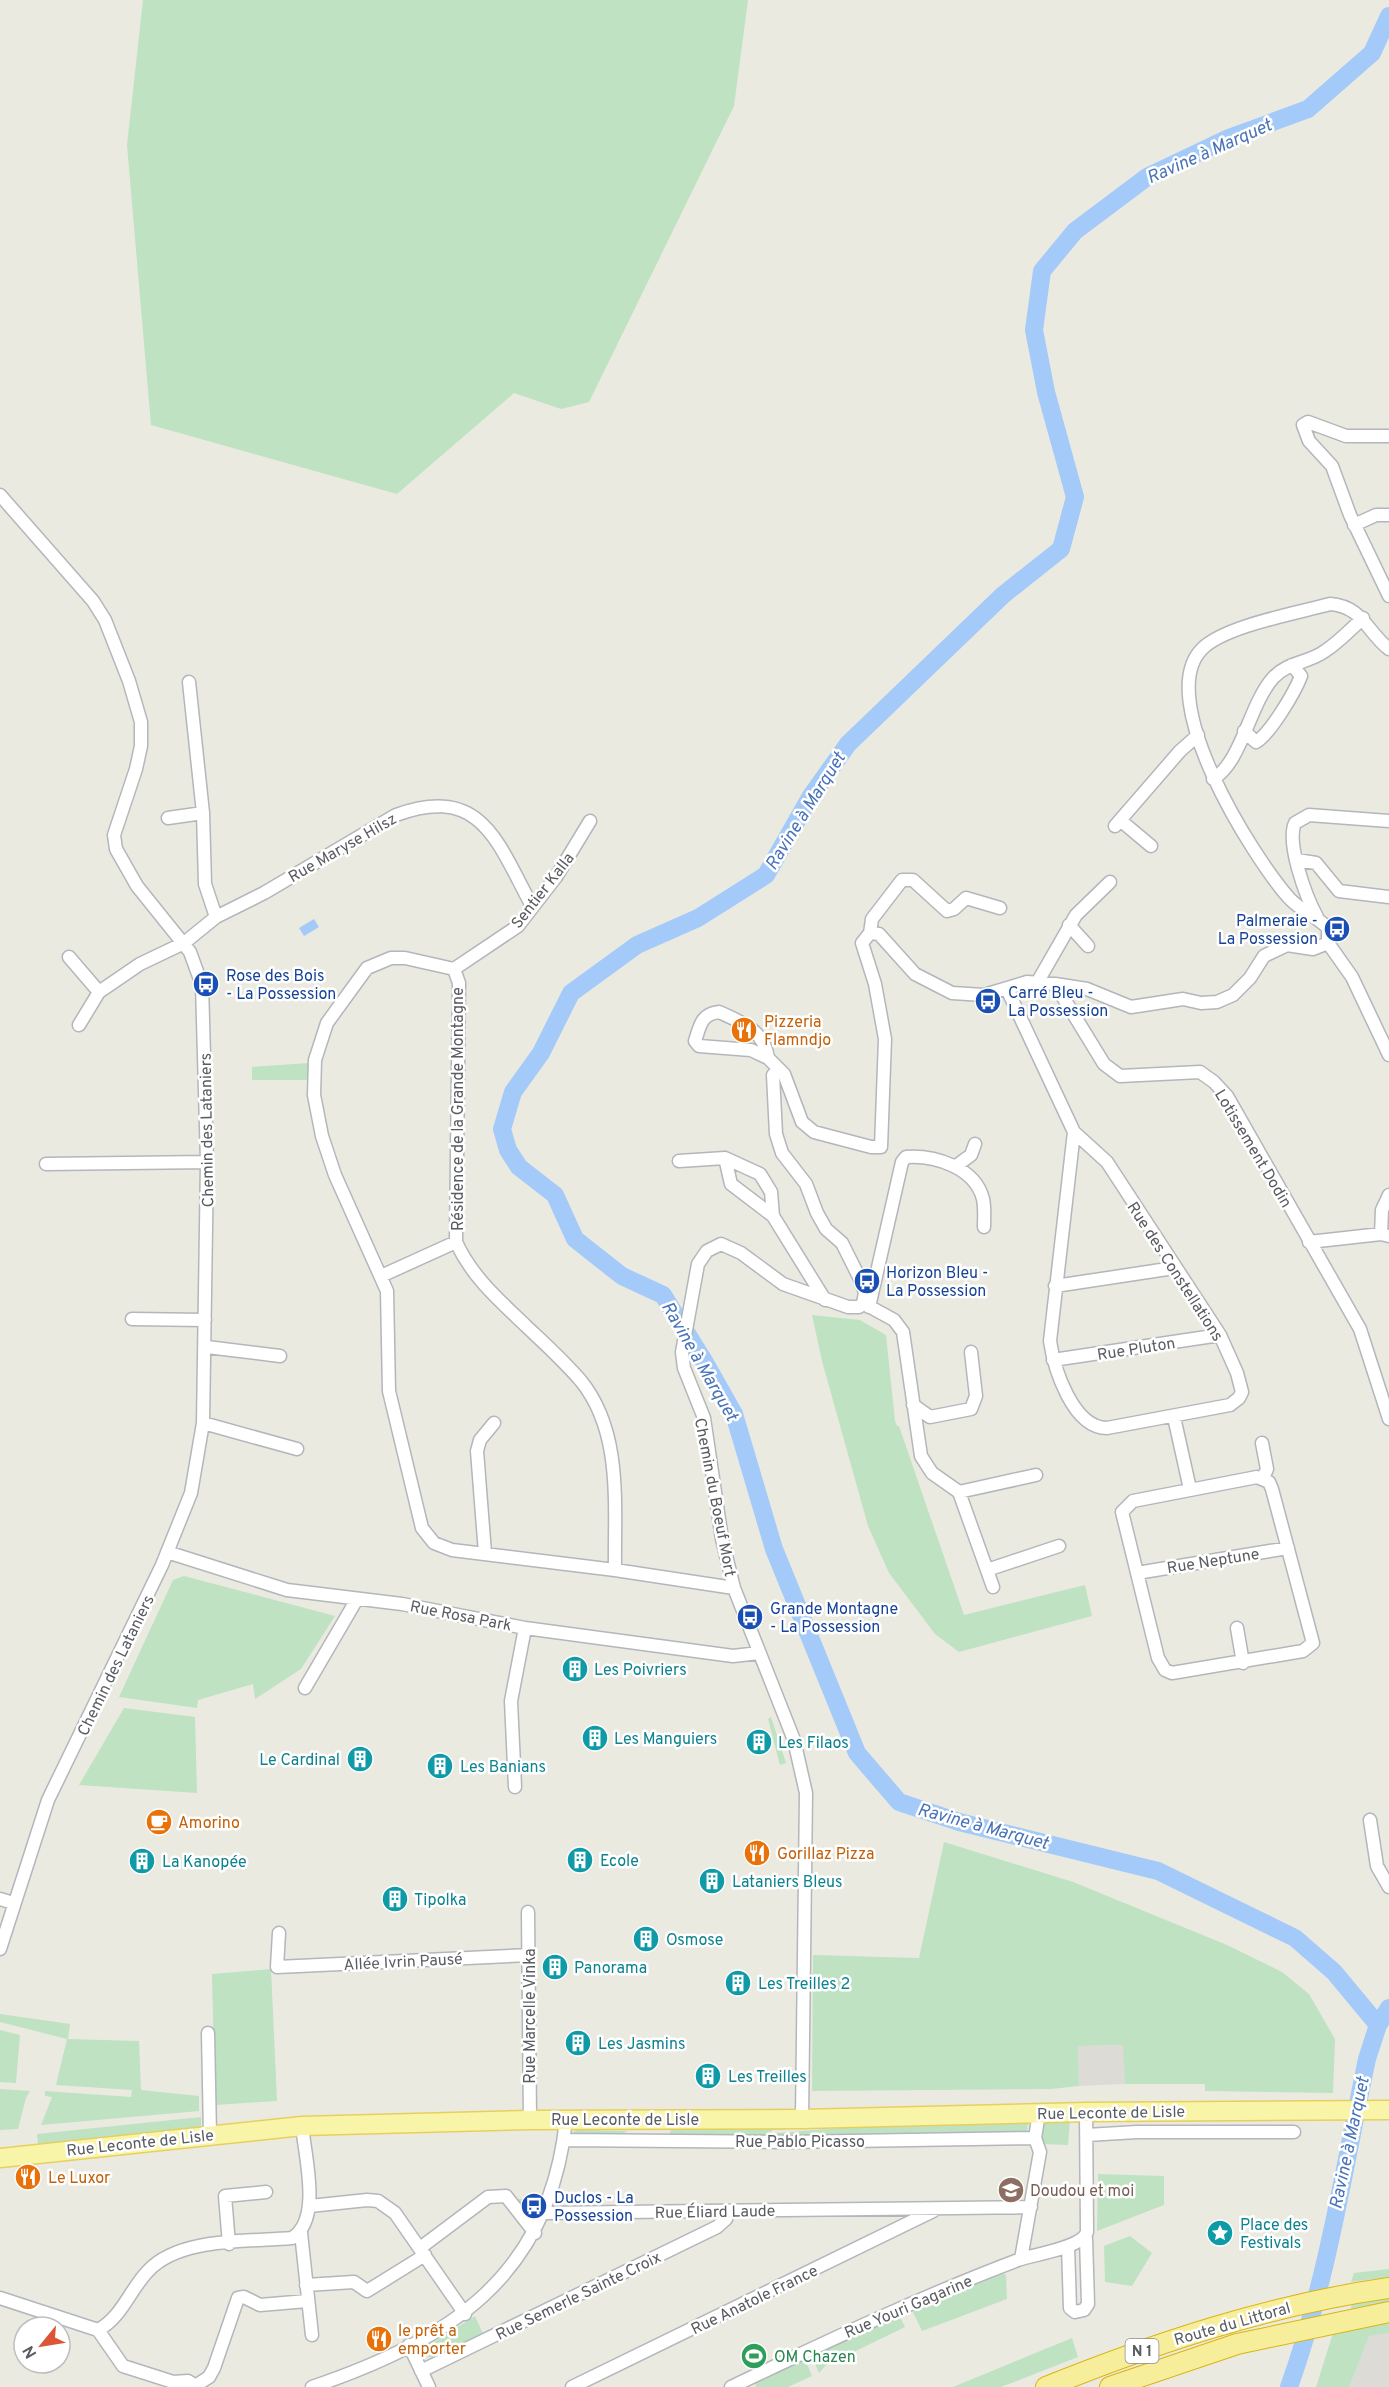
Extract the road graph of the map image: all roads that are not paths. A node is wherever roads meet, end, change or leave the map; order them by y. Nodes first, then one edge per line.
1 (1389, 436) edge
2 (0, 495) edge
3 (1389, 515) edge
4 (1354, 525) junction
5 (1389, 596) edge
6 (1363, 618) junction
7 (1389, 649) edge
8 (1292, 665) junction
9 (189, 682) dead end
10 (1244, 731) junction
11 (1198, 735) junction
12 (1213, 779) junction
13 (203, 813) junction
14 (168, 818) dead end
15 (590, 821) dead end
16 (1389, 821) edge
17 (1151, 846) dead end
18 (1297, 860) junction
19 (1110, 882) dead end
20 (1389, 897) edge
21 (532, 906) junction
22 (1000, 908) dead end
23 (216, 917) junction
24 (1317, 917) junction
25 (1069, 925) junction
26 (870, 933) junction
27 (1328, 943) junction
28 (184, 944) junction
29 (1088, 946) dead end
30 (69, 957) dead end
31 (454, 969) junction
32 (1037, 983) junction
33 (1055, 984) junction
34 (1007, 989) junction
35 (99, 992) junction
36 (79, 1025) dead end
37 (1389, 1055) edge
38 (768, 1058) junction
39 (778, 1070) junction
40 (1074, 1132) junction
41 (975, 1144) dead end
42 (725, 1158) junction
43 (679, 1161) dead end
44 (207, 1162) junction
45 (46, 1164) dead end
46 (956, 1166) junction
47 (1389, 1195) edge
48 (773, 1216) junction
49 (984, 1227) dead end
50 (1385, 1235) edge
51 (456, 1242) junction
52 (1309, 1242) junction
53 (1174, 1268) junction
54 (381, 1276) junction
55 (1055, 1286) junction
56 (825, 1300) junction
57 (866, 1305) junction
58 (132, 1319) dead end
59 (205, 1320) junction
60 (1220, 1335) junction
61 (207, 1347) junction
62 (971, 1352) dead end
63 (280, 1356) dead end
64 (1053, 1360) junction
65 (913, 1405) junction
66 (1174, 1417) junction
67 (1389, 1419) edge
68 (204, 1423) junction
69 (494, 1423) dead end
70 (1262, 1443) dead end
71 (297, 1449) dead end
72 (1036, 1475) dead end
73 (1263, 1478) junction
74 (1190, 1489) junction
75 (959, 1492) junction
76 (1059, 1546) dead end
77 (1288, 1548) junction
78 (167, 1552) junction
79 (485, 1553) junction
80 (615, 1570) junction
81 (987, 1570) junction
82 (1137, 1573) junction
83 (993, 1587) dead end
84 (734, 1588) junction
85 (357, 1599) junction
86 (525, 1628) junction
87 (1237, 1628) dead end
88 (759, 1653) junction
89 (1243, 1663) junction
90 (305, 1688) dead end
91 (515, 1787) dead end
92 (1370, 1820) dead end
93 (1389, 1887) edge
94 (0, 1899) edge
95 (13, 1903) junction
96 (528, 1912) dead end
97 (279, 1933) dead end
98 (0, 1949) edge
99 (529, 1954) junction
100 (208, 2033) dead end
101 (1389, 2110) edge
102 (1086, 2112) junction
103 (1039, 2113) junction
104 (802, 2119) junction
105 (531, 2120) junction
106 (566, 2120) junction
107 (302, 2126) junction
108 (1294, 2132) dead end
109 (210, 2135) junction
110 (1087, 2135) junction
111 (1035, 2138) junction
112 (564, 2140) junction
113 (0, 2158) edge
114 (266, 2192) dead end
115 (310, 2206) junction
116 (1031, 2207) junction
117 (886, 2210) junction
118 (935, 2210) junction
119 (729, 2211) junction
120 (545, 2214) junction
121 (891, 2232) junction
122 (301, 2233) junction
123 (536, 2233) junction
124 (1086, 2238) junction
125 (228, 2244) junction
126 (1068, 2246) junction
127 (422, 2251) junction
128 (1021, 2259) junction
129 (306, 2285) junction
130 (1389, 2288) edge
131 (0, 2298) edge
132 (307, 2301) junction
133 (1389, 2312) edge
134 (465, 2314) junction
135 (98, 2330) junction
136 (312, 2335) dead end
137 (409, 2345) junction
138 (421, 2371) junction
139 (196, 2386) edge
140 (312, 2387) edge
141 (429, 2387) edge
142 (572, 2387) edge
143 (731, 2387) edge
144 (1046, 2387) edge
145 (1110, 2387) edge

1 - 4 street
2 - 28 street, Chemin des Lataniers
3 - 4 street
4 - 5 street
6 - 7 street
6 - 8 street
6 - 11 street
8 - 10 street
8 - 10 street
9 - 13 street
10 - 12 street
11 - 12 street
11 - 17 street
12 - 24 street
13 - 14 street
13 - 23 street
15 - 21 street, Sentier Kalla
16 - 18 street
18 - 20 street
18 - 24 street
19 - 25 street
21 - 23 street, Rue Maryse Hilsz
21 - 31 street, Sentier Kalla
22 - 26 street
23 - 28 street, Rue Maryse Hilsz
24 - 27 street
25 - 29 street
25 - 32 street
26 - 34 street
26 - 39 street
27 - 33 street
27 - 37 street
28 - 35 street
28 - 44 street, Chemin des Lataniers
30 - 35 street
31 - 51 street, Résidence de la Grande Montagne
31 - 54 street, Résidence de la Grande Montagne
32 - 33 street
32 - 34 street
33 - 52 street, Lotissement Dodin
34 - 40 street, Rue des Constellations
35 - 36 street
38 - 38 street
38 - 39 street
39 - 57 street
40 - 53 street, Rue des Constellations
40 - 55 street, Rue des Constellations
41 - 46 street
42 - 43 street
42 - 48 street
42 - 48 street
44 - 45 street
44 - 59 street, Chemin des Lataniers
46 - 49 street
46 - 57 street
47 - 50 street
48 - 56 street
50 - 52 street
51 - 54 street, Résidence de la Grande Montagne
51 - 80 street, Résidence de la Grande Montagne
52 - 67 street, Lotissement Dodin
53 - 55 street
53 - 60 street, Rue des Constellations
54 - 79 street, Résidence de la Grande Montagne
55 - 64 street, Rue des Constellations
56 - 57 street, Chemin du Boeuf Mort
56 - 84 street, Chemin du Boeuf Mort
57 - 65 street
58 - 59 street
59 - 61 street, Chemin des Lataniers
60 - 64 street, Rue Pluton
60 - 66 street, Rue des Constellations
61 - 63 street
61 - 68 street, Chemin des Lataniers
62 - 65 street
64 - 66 street, Rue des Constellations
65 - 75 street
66 - 74 street
68 - 71 street
68 - 78 street, Chemin des Lataniers
69 - 79 street
70 - 73 street
72 - 75 street
73 - 74 street
73 - 77 street
74 - 82 street
75 - 81 street
76 - 81 street
77 - 82 street, Rue Neptune
77 - 89 street
78 - 85 street, Rue Rosa Park
78 - 95 street, Chemin des Lataniers
79 - 80 street, Résidence de la Grande Montagne
80 - 84 street, Résidence de la Grande Montagne
81 - 83 street
82 - 89 street
84 - 88 street, Chemin du Boeuf Mort
85 - 86 street, Rue Rosa Park
85 - 90 street
86 - 88 street, Rue Rosa Park
86 - 91 street
87 - 89 street
88 - 104 street, Chemin du Boeuf Mort
92 - 93 street
94 - 95 street
95 - 98 street, Chemin des Lataniers
96 - 99 street, Rue Marcelle Vinka
97 - 99 street, Allée Ivrin Pausé
99 - 105 street, Rue Marcelle Vinka
100 - 109 street
101 - 102 main road, Rue Leconte de Lisle
102 - 103 main road, Rue Leconte de Lisle
102 - 110 street
103 - 104 main road, Rue Leconte de Lisle
103 - 111 street
104 - 106 main road, Rue Leconte de Lisle
105 - 106 main road, Rue Leconte de Lisle
105 - 107 main road, Rue Leconte de Lisle
106 - 112 street
107 - 109 main road, Rue Leconte de Lisle
107 - 115 street
108 - 110 street
109 - 113 main road, Rue Leconte de Lisle
110 - 124 street
111 - 112 street, Rue Pablo Picasso
111 - 116 street
112 - 120 street
114 - 125 street
115 - 122 street
115 - 127 street
116 - 118 street, Rue Éliard Laude
116 - 128 street
117 - 118 street, Rue Éliard Laude
117 - 119 street, Rue Éliard Laude
117 - 121 street
118 - 121 street, Rue Anatole France
119 - 120 street, Rue Éliard Laude
119 - 138 street, Rue Semerle Sainte Croix
120 - 123 street
121 - 142 street, Rue Anatole France
122 - 125 street
122 - 129 street
123 - 127 street
123 - 134 street
124 - 126 street, Rue Youri Gagarine
124 - 126 street
125 - 135 street
126 - 128 street, Rue Youri Gagarine
127 - 129 street
127 - 134 street
128 - 143 street, Rue Youri Gagarine
129 - 132 street
130 - 144 highway, Route du Littoral / N 1
131 - 135 street
132 - 136 street
132 - 139 street
133 - 145 highway, Route du Littoral / N 1
134 - 137 street
135 - 139 street
137 - 138 street
137 - 140 street
138 - 141 street

